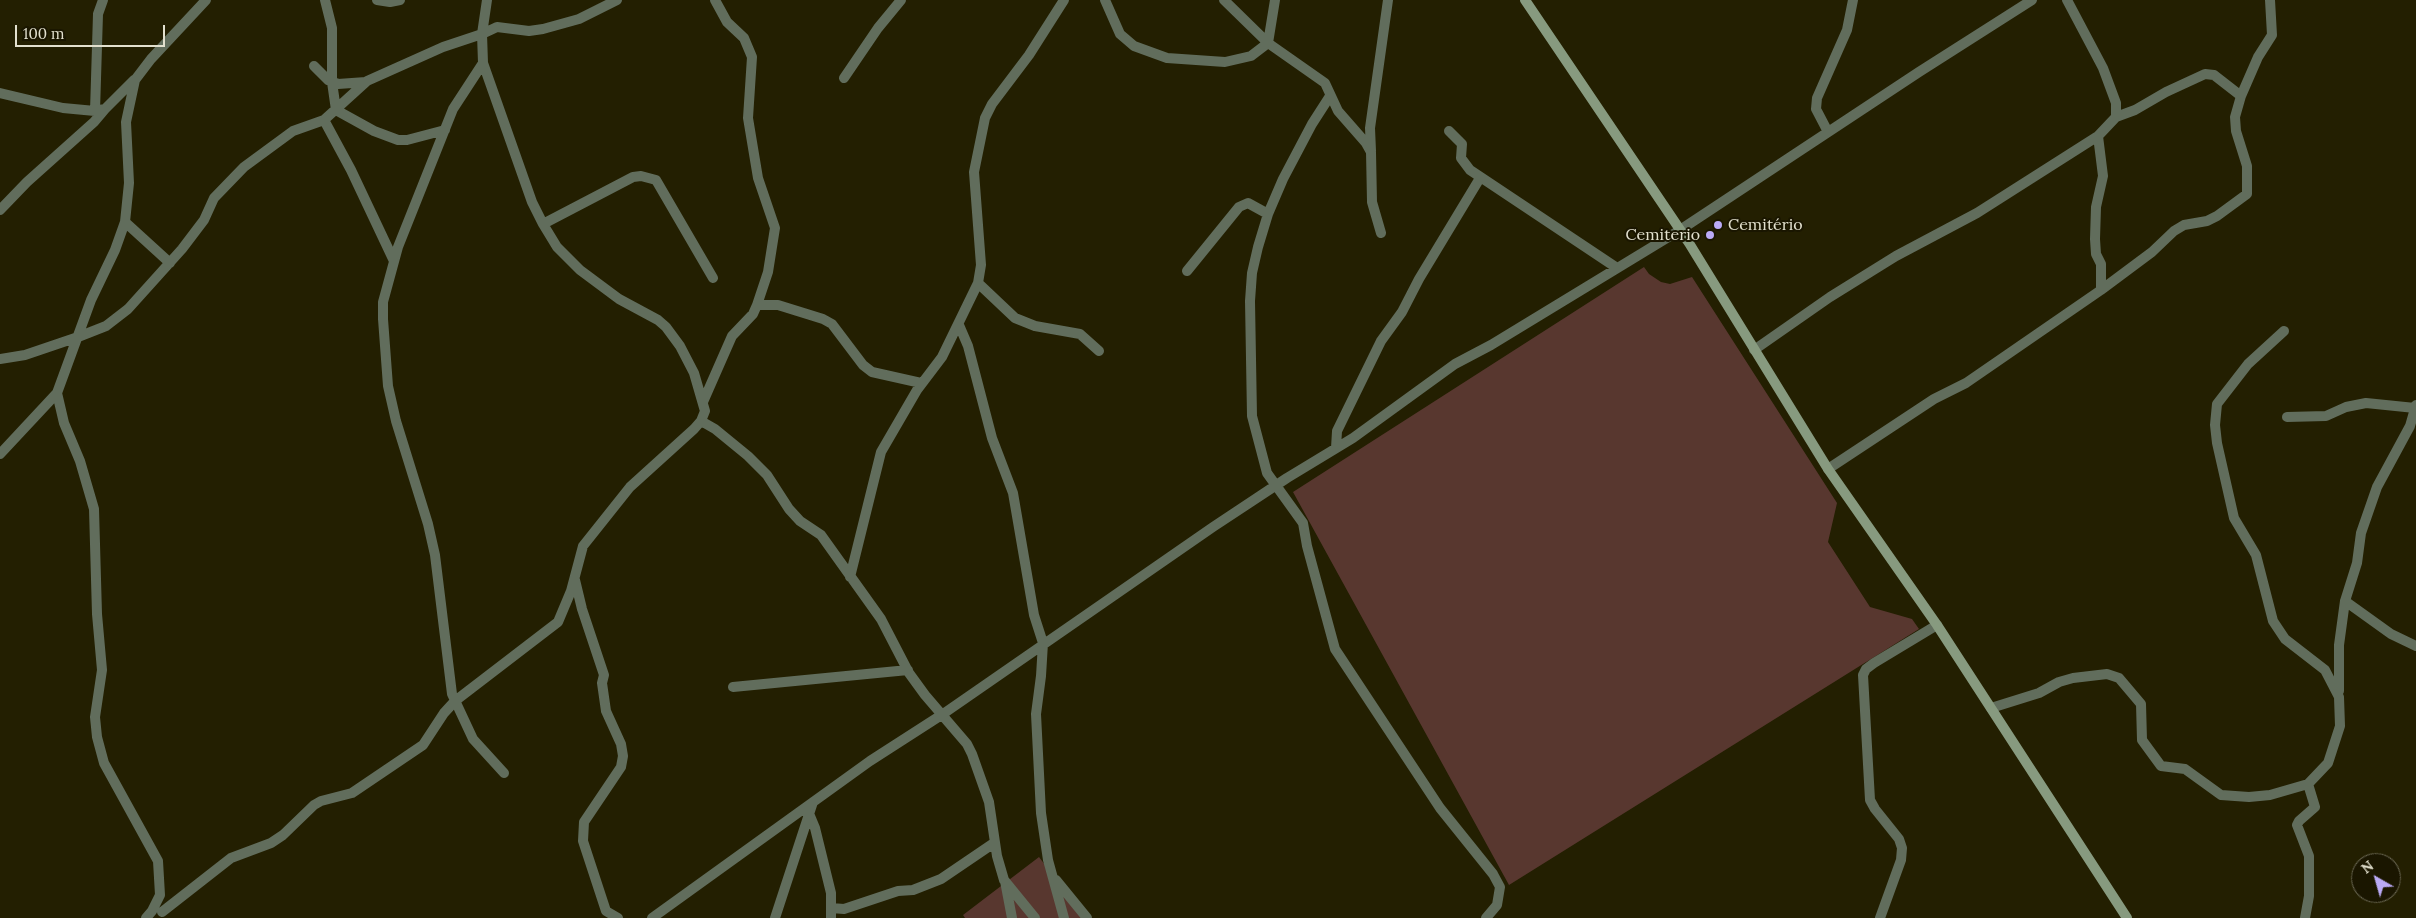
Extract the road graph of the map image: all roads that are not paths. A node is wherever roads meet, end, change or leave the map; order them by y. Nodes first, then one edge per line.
1 (103, 0) edge
2 (206, 0) edge
3 (325, 0) edge
4 (376, 0) edge
5 (400, 0) edge
6 (487, 0) edge
7 (599, 0) edge
8 (617, 0) edge
9 (715, 0) edge
10 (901, 0) edge
11 (1064, 0) edge
12 (1105, 0) edge
13 (1224, 0) edge
14 (1275, 0) edge
15 (1388, 0) edge
16 (1525, 0) edge
17 (1853, 0) edge
18 (2067, 0) edge
19 (2270, 0) edge
20 (2028, 1) edge
21 (596, 11) junction
22 (482, 34) junction
23 (1268, 42) junction
24 (483, 63) junction
25 (314, 66) dead end
26 (844, 78) dead end
27 (135, 80) junction
28 (367, 81) junction
29 (332, 82) junction
30 (0, 93) edge
31 (1330, 96) junction
32 (2241, 96) junction
33 (100, 110) junction
34 (336, 110) junction
35 (2116, 118) junction
36 (324, 120) junction
37 (445, 130) junction
38 (1449, 131) dead end
39 (1828, 132) junction
40 (2098, 136) junction
41 (1371, 152) junction
42 (1480, 178) junction
43 (0, 210) edge
44 (1268, 214) junction
45 (125, 222) junction
46 (543, 224) junction
47 (1680, 230) junction
48 (1381, 233) dead end
49 (394, 261) junction
50 (170, 263) junction
51 (1617, 268) junction
52 (1187, 272) dead end
53 (713, 278) dead end
54 (978, 283) junction
55 (2101, 290) junction
56 (757, 305) junction
57 (959, 325) junction
58 (2284, 331) dead end
59 (78, 337) junction
60 (1754, 350) junction
61 (1099, 351) dead end
62 (0, 359) edge
63 (921, 383) junction
64 (57, 393) junction
65 (703, 402) junction
66 (2415, 410) edge
67 (2287, 416) dead end
68 (701, 421) junction
69 (1336, 448) junction
70 (0, 454) edge
71 (1828, 470) junction
72 (1275, 486) junction
73 (850, 577) junction
74 (574, 579) junction
75 (2345, 601) junction
76 (1937, 625) junction
77 (1043, 644) junction
78 (2416, 646) edge
79 (2339, 656) junction
80 (2318, 664) junction
81 (908, 670) junction
82 (733, 687) dead end
83 (2339, 697) junction
84 (455, 700) junction
85 (1990, 708) junction
86 (943, 714) junction
87 (504, 773) dead end
88 (2308, 784) junction
89 (813, 802) junction
90 (810, 816) junction
91 (994, 843) junction
92 (1054, 877) junction
93 (1004, 880) junction
94 (161, 911) edge
95 (831, 913) edge
96 (146, 918) edge
97 (618, 918) edge
98 (652, 918) edge
99 (775, 918) edge
100 (1012, 918) edge
101 (1035, 918) edge
102 (1064, 918) edge
103 (1088, 918) edge
104 (1486, 918) edge
105 (1880, 918) edge
106 (2127, 918) edge
107 (2305, 918) edge

1 - 33 street
2 - 27 street
3 - 29 street
4 - 5 street
6 - 22 street
7 - 21 street
8 - 21 street
9 - 56 street
10 - 26 street
11 - 54 street
12 - 23 street
13 - 23 street
14 - 23 street
15 - 41 street
16 - 47 street
17 - 39 street
18 - 35 street
19 - 32 street
20 - 39 street
21 - 22 street
22 - 24 street
22 - 28 street
23 - 31 street
24 - 37 street
24 - 46 street
25 - 29 street
27 - 33 street
27 - 45 street
28 - 29 street
28 - 34 street
29 - 34 street
30 - 33 street
31 - 41 street
31 - 44 street
32 - 35 street
32 - 55 street
33 - 43 street
34 - 36 street
34 - 37 street
35 - 40 street
36 - 49 street
36 - 50 street
37 - 49 street
38 - 42 street
39 - 47 street
40 - 55 street
40 - 60 street
41 - 48 street
42 - 51 street
42 - 69 street
44 - 52 street
44 - 72 street
45 - 50 street
45 - 59 street
46 - 53 street
46 - 65 street
47 - 51 street
47 - 60 street
49 - 84 street
50 - 59 street
51 - 69 street
54 - 57 street
54 - 61 street
55 - 71 street
56 - 63 street
56 - 65 street
57 - 63 street
57 - 77 street
58 - 80 street
59 - 62 street
59 - 64 street
60 - 71 street
63 - 73 street
64 - 70 street
64 - 94 street
65 - 68 street
66 - 67 street
66 - 75 street
68 - 73 street
68 - 74 street
69 - 72 street
71 - 76 street
72 - 77 street
72 - 104 street
73 - 81 street
74 - 84 street
74 - 97 street
75 - 78 street
75 - 79 street
76 - 85 street
76 - 105 street
77 - 86 street
77 - 92 street
79 - 80 street
79 - 83 street
80 - 83 street
81 - 82 street
81 - 86 street
83 - 88 street
84 - 87 street
84 - 94 street
85 - 88 street
85 - 106 street
86 - 89 street
86 - 91 street
88 - 107 street
89 - 90 street
89 - 98 street
90 - 95 street
90 - 99 street
91 - 93 street
91 - 95 street
92 - 102 street
92 - 103 street
93 - 100 street
93 - 101 street
94 - 96 street

